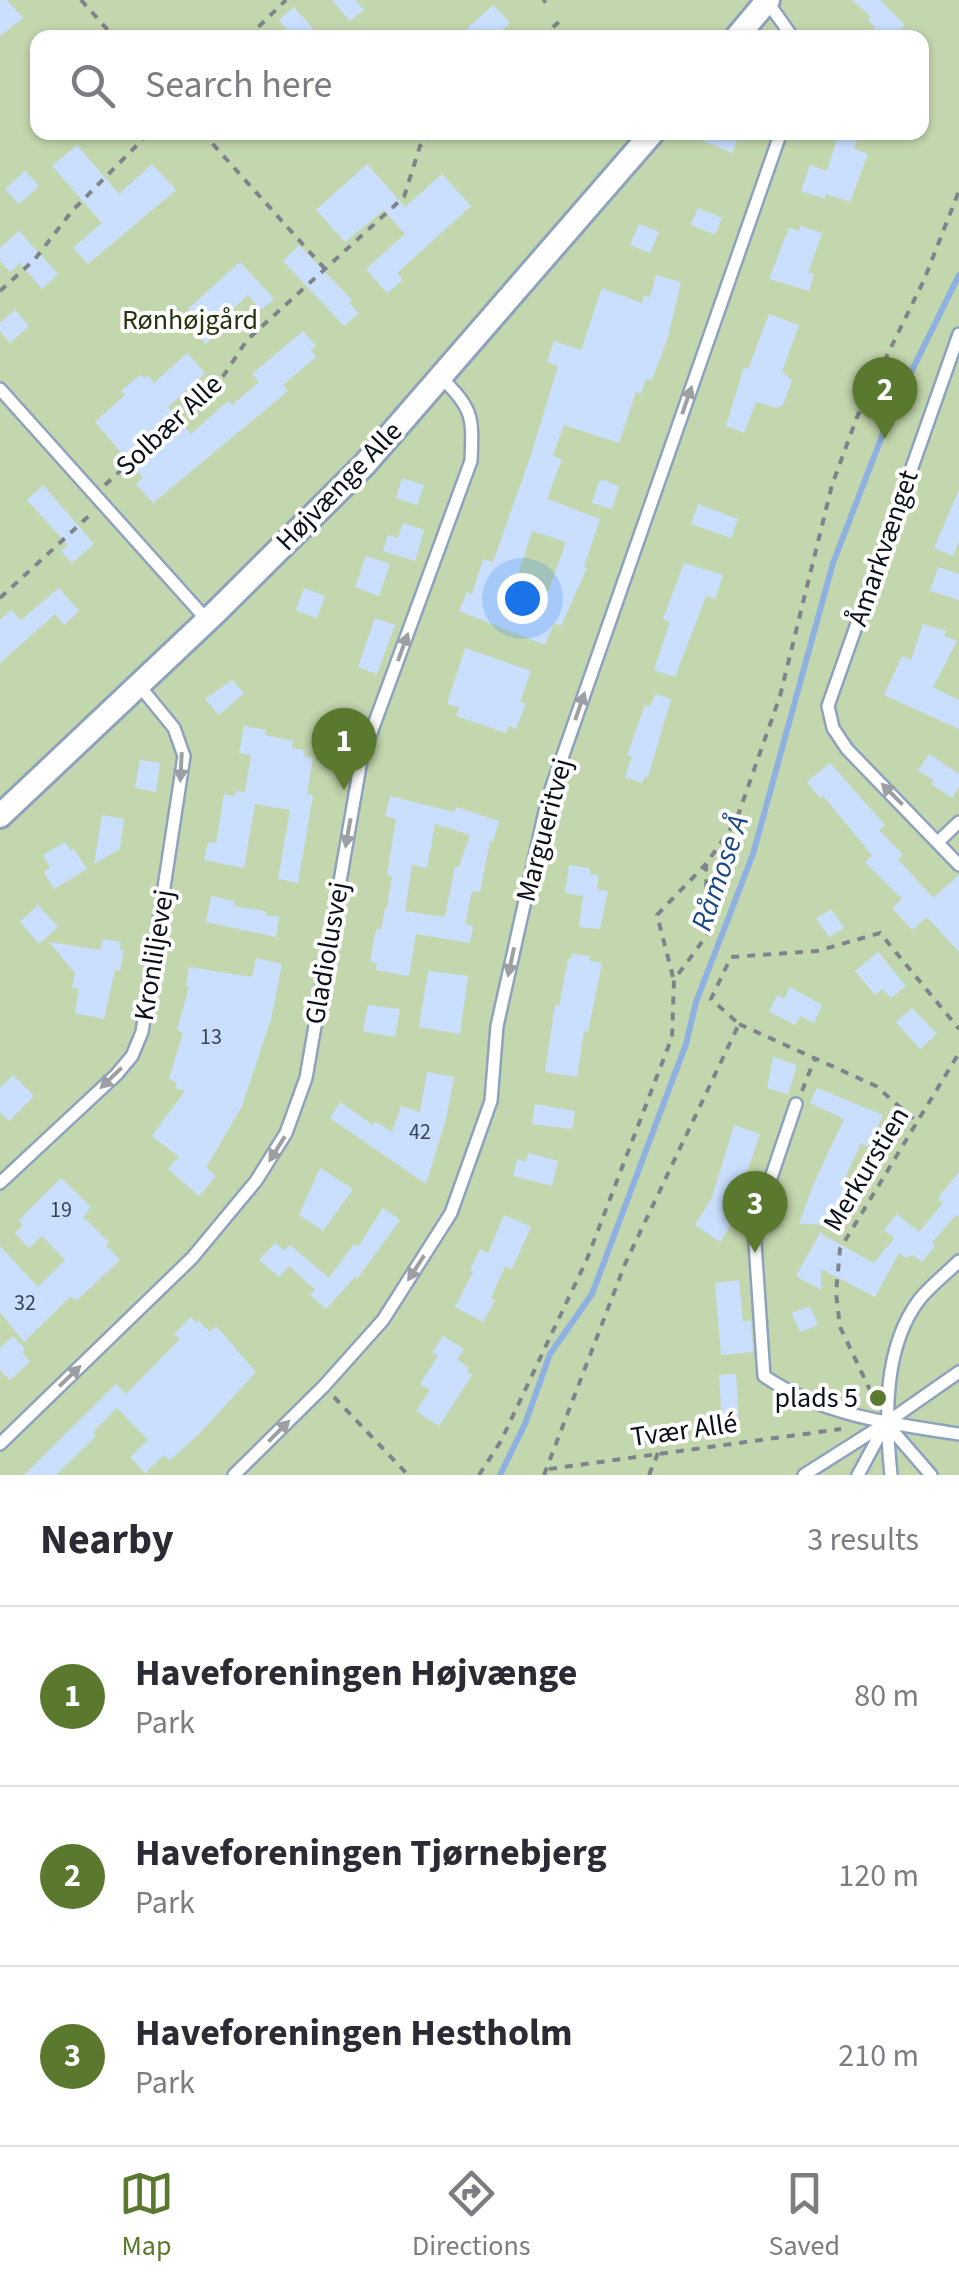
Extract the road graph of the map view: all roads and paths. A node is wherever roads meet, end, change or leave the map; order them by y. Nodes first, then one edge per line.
1 (81, 0) edge
2 (286, 0) edge
3 (768, 1) edge
4 (560, 21) dead end
5 (108, 30) edge
6 (255, 30) edge
7 (550, 30) edge
8 (743, 30) edge
9 (787, 30) edge
10 (142, 140) edge
11 (209, 140) edge
12 (426, 140) edge
13 (645, 140) edge
14 (778, 140) edge
15 (959, 191) edge
16 (325, 269) junction
17 (0, 291) edge
18 (959, 334) edge
19 (441, 377) junction
20 (0, 389) edge
21 (99, 499) junction
22 (0, 598) edge
23 (207, 620) junction
24 (138, 684) junction
25 (0, 816) edge
26 (959, 822) edge
27 (939, 841) junction
28 (706, 864) junction
29 (959, 864) edge
30 (674, 980) junction
31 (739, 1024) junction
32 (959, 1029) edge
33 (959, 1053) edge
34 (815, 1058) junction
35 (796, 1104) joint
36 (917, 1122) junction
37 (0, 1184) edge
38 (959, 1262) edge
39 (959, 1372) edge
40 (324, 1386) junction
41 (886, 1424) junction
42 (848, 1428) dead end
43 (959, 1434) edge
44 (0, 1444) edge
45 (658, 1453) junction
46 (548, 1469) junction
47 (234, 1475) edge
48 (408, 1475) edge
49 (479, 1475) edge
50 (544, 1475) edge
51 (650, 1475) edge
52 (804, 1475) edge
53 (858, 1475) edge
54 (891, 1475) edge
55 (932, 1475) edge

1 - 5 path
2 - 6 path
3 - 8 street
3 - 9 lane
4 - 7 path
10 - 17 path
11 - 16 path
12 - 16 path, Solbær Alle
13 - 19 street, Højvænge Alle
14 - 40 lane, Margueritvej
15 - 28 path
16 - 21 path, Solbær Alle
27 -> 18 lane, Åmarkvænget
19 - 23 street, Højvænge Alle
44 -> 19 lane, Gladiolusvej
20 - 21 lane, Solbær Alle
21 - 22 path, Solbær Alle
21 - 23 lane, Solbær Alle
23 - 24 street, Højvænge Alle
24 - 25 street, Højvænge Alle
24 -> 37 lane, Kronliljevej
26 - 27 lane
27 - 29 lane
28 - 30 path
28 - 30 path
30 - 49 path
31 - 32 path
31 - 34 path
31 - 46 path
33 - 36 path, Merkurstien
34 - 35 path
34 - 36 path
35 - 41 lane
36 - 41 path, Merkurstien
38 - 41 lane
39 - 41 lane
47 -> 40 lane, Margueritvej
40 - 48 path
41 - 43 lane
41 - 52 lane
41 - 53 lane
41 - 54 lane
41 - 55 lane
42 - 45 path, Tvær Allé
45 - 46 path, Tvær Allé
45 - 51 path
46 - 50 path

